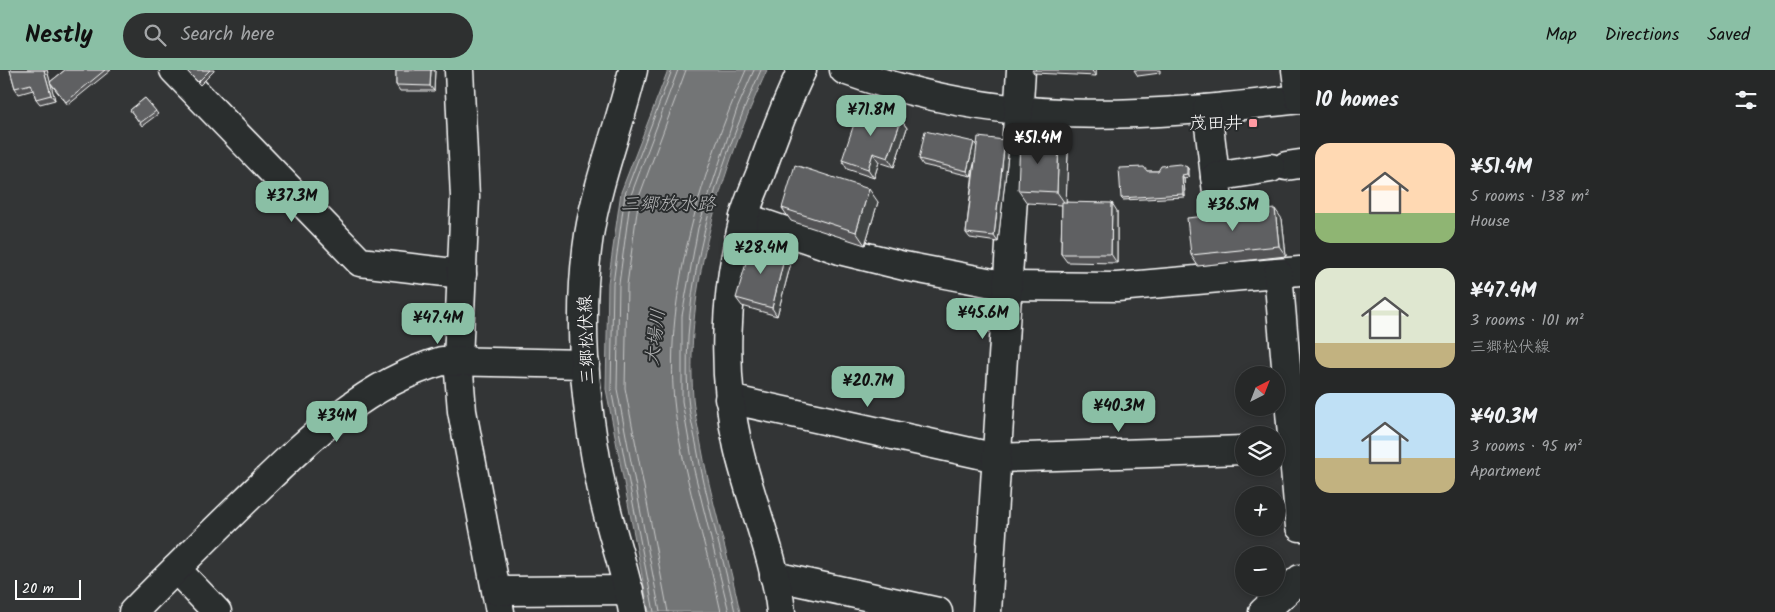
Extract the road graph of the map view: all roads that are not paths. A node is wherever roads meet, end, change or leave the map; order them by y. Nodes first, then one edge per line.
1 (174, 70) edge
2 (459, 70) edge
3 (633, 70) edge
4 (802, 70) edge
5 (844, 70) edge
6 (1021, 70) edge
7 (1296, 70) edge
8 (1300, 99) edge
9 (1207, 109) junction
10 (1019, 112) junction
11 (1286, 166) edge
12 (744, 217) junction
13 (1289, 272) edge
14 (462, 274) junction
15 (1008, 286) junction
16 (458, 360) junction
17 (585, 364) junction
18 (730, 399) junction
19 (1285, 426) edge
20 (1235, 450) edge
21 (1285, 454) edge
22 (997, 458) junction
23 (1300, 526) edge
24 (176, 569) junction
25 (774, 576) junction
26 (1300, 579) edge
27 (499, 601) edge
28 (631, 601) edge
29 (132, 612) edge
30 (217, 612) edge
31 (781, 612) edge
32 (938, 612) edge
33 (987, 612) edge
34 (1263, 612) edge

1 - 14 street
2 - 14 street
3 - 17 street, 三郷松伏線
4 - 12 street
5 - 10 street
6 - 10 street
7 - 8 street
8 - 9 street
9 - 10 street
9 - 11 street
10 - 15 street
12 - 15 street
12 - 18 street
13 - 15 street
13 - 19 street
14 - 16 street
15 - 22 street
16 - 17 street
16 - 24 street
16 - 27 street
17 - 28 street, 三郷松伏線
18 - 22 street
18 - 25 street
20 - 22 street
21 - 23 street
22 - 33 street
24 - 29 street
24 - 30 street
25 - 31 street
25 - 32 street
26 - 34 street
27 - 28 street

